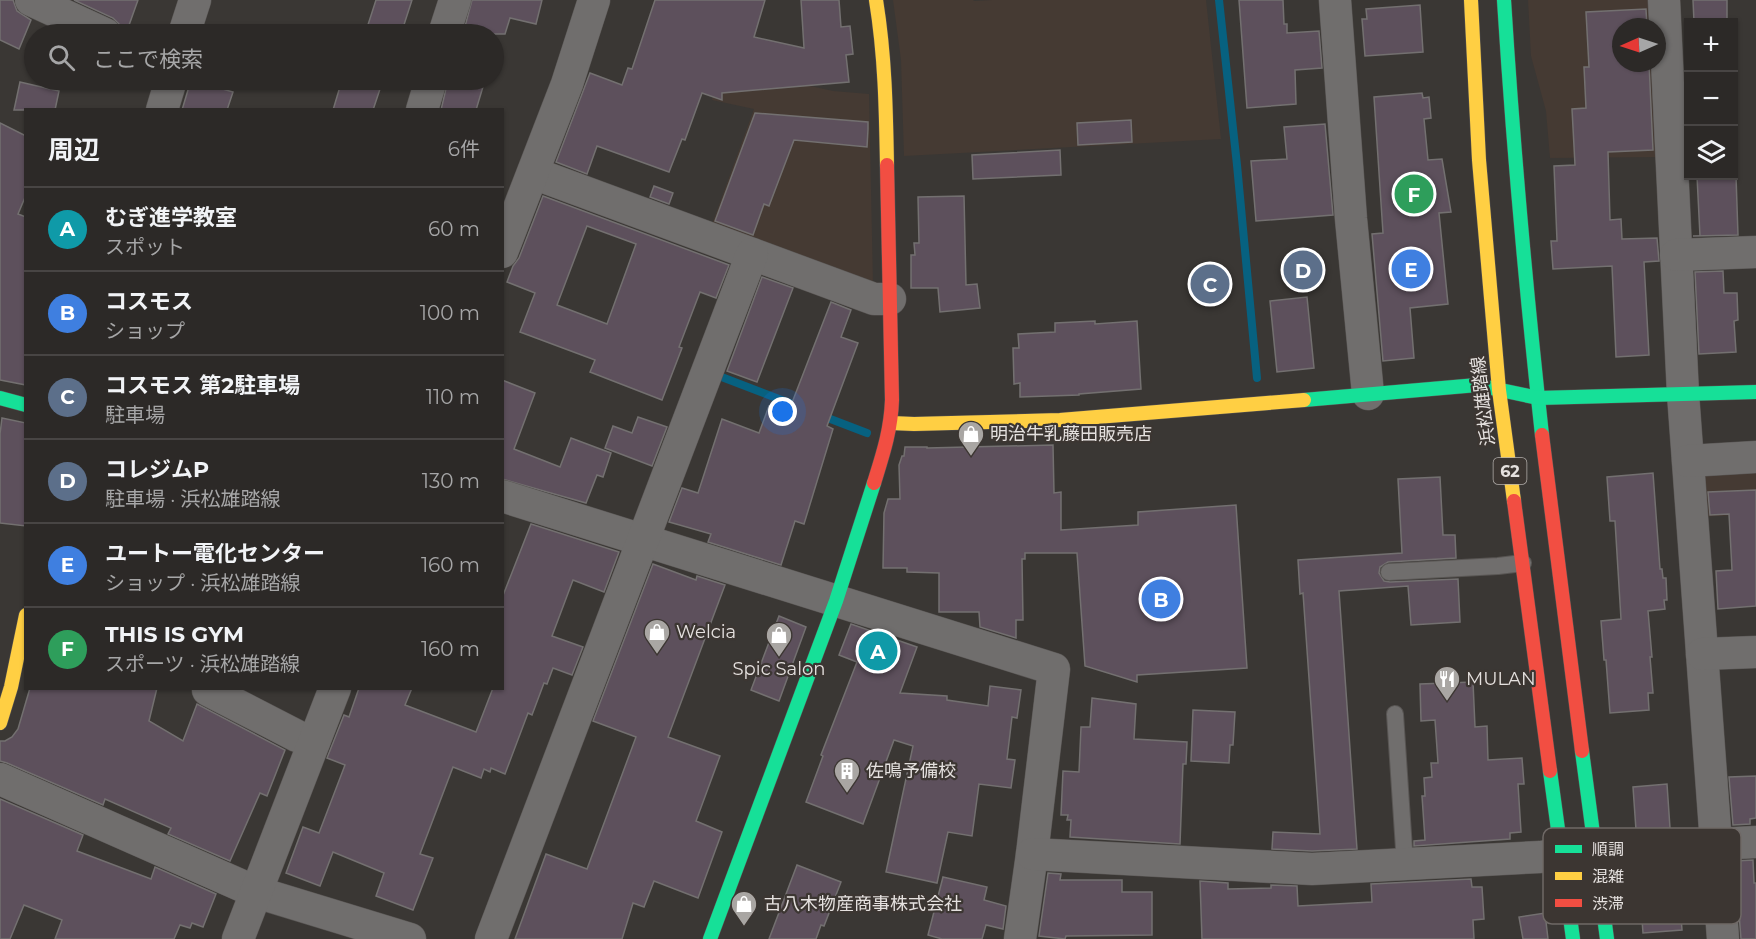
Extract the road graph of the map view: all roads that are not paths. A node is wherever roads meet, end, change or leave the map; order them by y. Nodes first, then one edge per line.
1 (31, 0) edge
2 (195, 0) edge
3 (455, 0) edge
4 (594, 0) edge
5 (876, 0) edge
6 (1335, 0) edge
7 (1471, 0) edge
8 (1504, 0) edge
9 (1664, 0) edge
10 (83, 24) edge
11 (187, 24) edge
12 (447, 24) edge
13 (168, 90) edge
14 (427, 90) edge
15 (163, 108) edge
16 (423, 108) edge
17 (533, 173) junction
18 (504, 247) edge
19 (1756, 252) edge
20 (752, 254) junction
21 (1676, 255) junction
22 (890, 299) junction
23 (1498, 390) junction
24 (1756, 392) edge
25 (1368, 394) junction
26 (1683, 394) junction
27 (0, 398) edge
28 (1538, 398) junction
29 (24, 404) edge
30 (891, 423) junction
31 (1756, 457) edge
32 (1688, 461) junction
33 (504, 497) edge
34 (643, 540) junction
35 (1523, 563) junction
36 (1389, 572) dead end
37 (836, 601) junction
38 (24, 625) edge
39 (1756, 652) edge
40 (1702, 654) junction
41 (208, 690) dead end
42 (334, 690) edge
43 (1395, 714) dead end
44 (0, 723) edge
45 (314, 742) junction
46 (0, 779) edge
47 (1559, 828) edge
48 (1593, 828) edge
49 (1715, 828) edge
50 (1756, 842) edge
51 (1741, 843) edge
52 (1032, 854) junction
53 (1543, 857) edge
54 (1405, 864) junction
55 (256, 892) junction
56 (1571, 924) edge
57 (1605, 924) edge
58 (1722, 924) edge
59 (238, 939) edge
60 (410, 939) edge
61 (491, 939) edge
62 (710, 939) edge
63 (1020, 939) edge
64 (1573, 939) edge
65 (1607, 939) edge
66 (1723, 939) edge

1 - 10 street
2 - 11 street
3 - 12 street
4 - 17 street
5 - 22 main road
6 - 25 street
7 - 23 main road, 浜松雄踏線 / 62
8 - 28 main road, 62
9 - 21 street
13 - 15 street
14 - 16 street
17 - 18 street
17 - 20 street
19 - 21 street
20 - 22 street
20 - 34 street
21 - 26 street
22 - 30 main road
23 - 25 main road
23 - 28 main road
23 - 35 main road, 浜松雄踏線 / 62
24 - 26 main road
25 - 30 main road
26 - 28 main road
26 - 32 street
27 - 29 main road
28 - 48 main road, 62
30 - 37 main road
31 - 32 street
32 - 40 street
33 - 34 street
34 - 37 street
34 - 61 street
35 - 36 lane
35 - 47 main road, 浜松雄踏線 / 62
37 - 52 street
37 - 62 main road
38 - 44 main road
39 - 40 street
40 - 49 street
41 - 45 street
42 - 45 street
43 - 54 lane
45 - 55 street
46 - 55 street
50 - 51 street
52 - 54 street
52 - 63 street
53 - 54 street
55 - 59 street
55 - 60 street
56 - 64 main road, 浜松雄踏線 / 62
57 - 65 main road, 62
58 - 66 street

